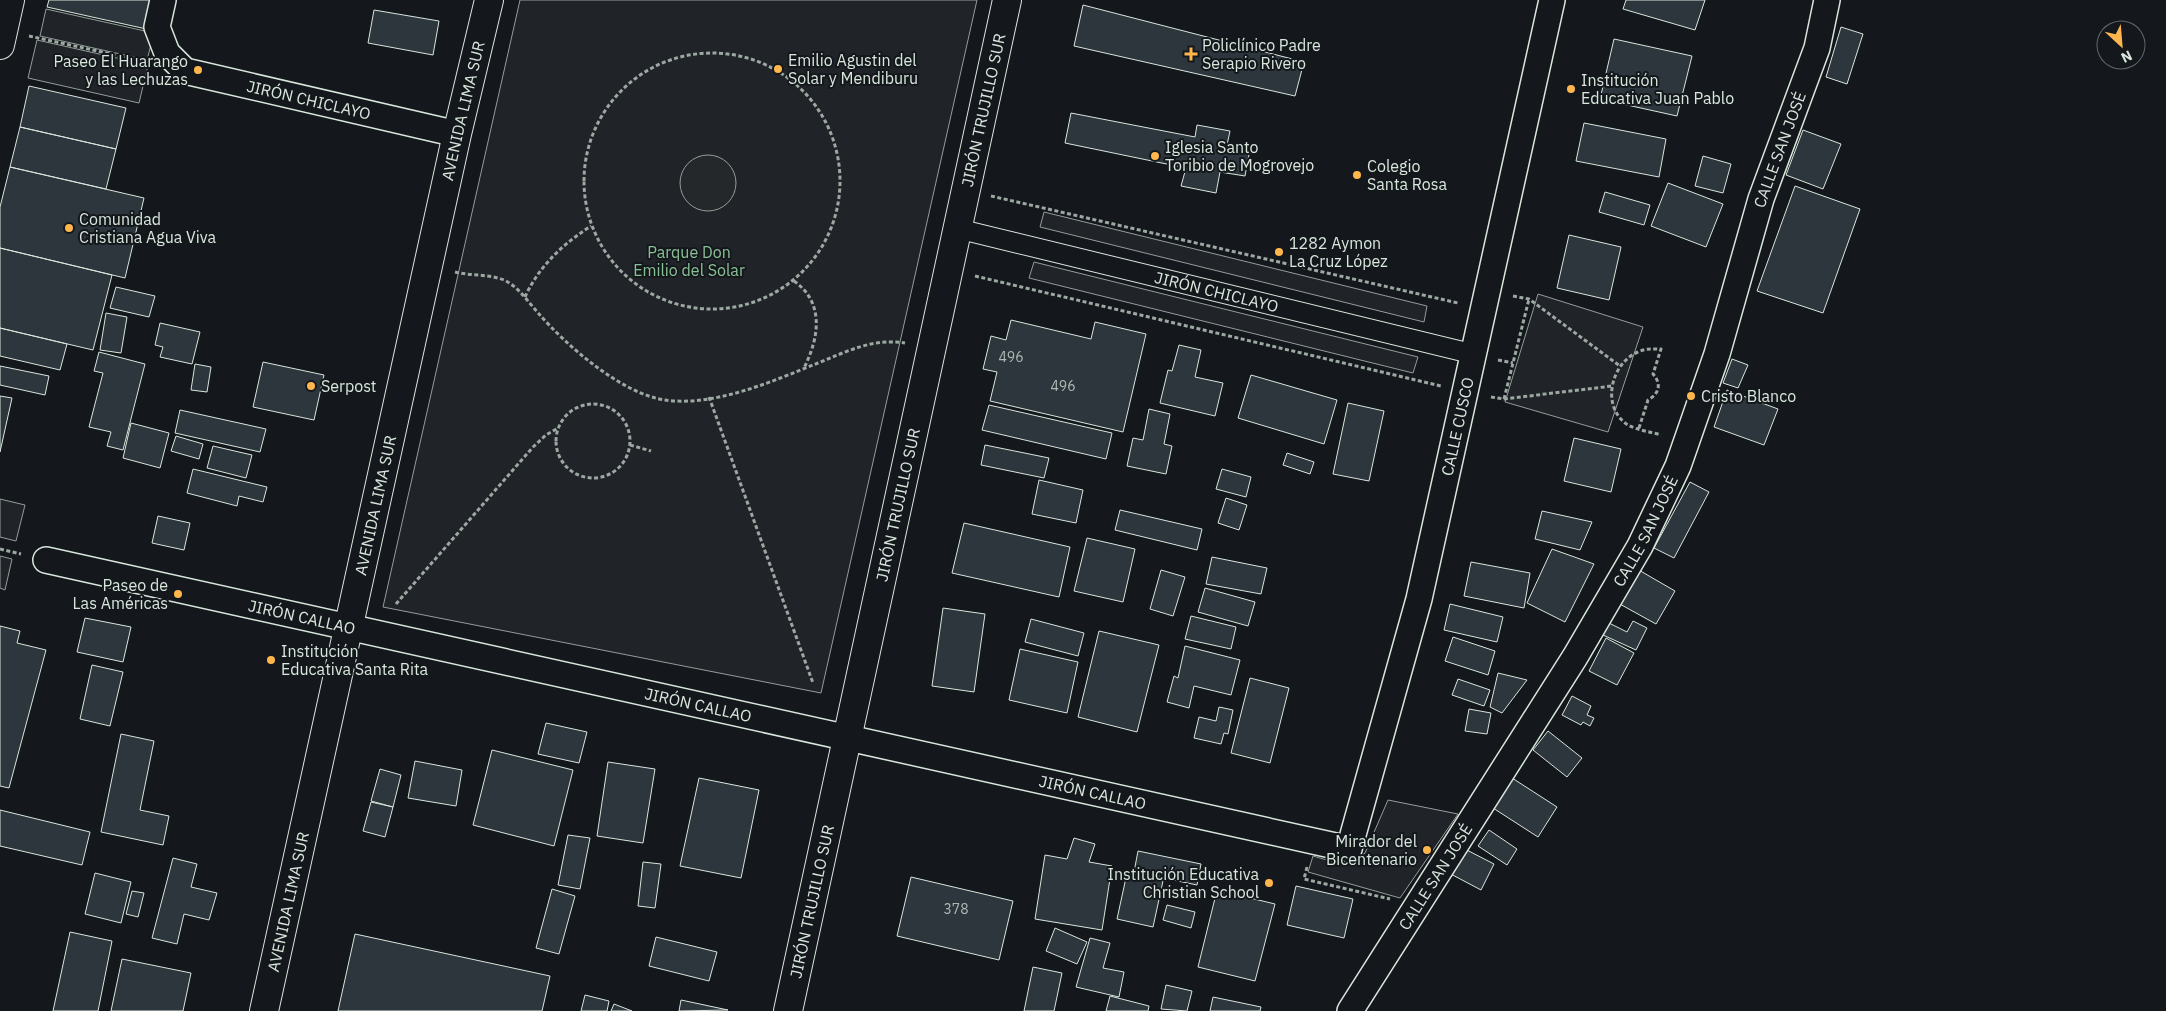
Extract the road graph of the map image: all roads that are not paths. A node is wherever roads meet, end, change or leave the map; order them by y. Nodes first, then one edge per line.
1 (10, 0) edge
2 (163, 0) edge
3 (489, 0) edge
4 (1007, 0) edge
5 (1552, 0) edge
6 (1827, 0) edge
7 (1, 35) edge
8 (457, 134) junction
9 (959, 228) junction
10 (1473, 354) junction
11 (46, 560) dead end
12 (348, 627) junction
13 (848, 738) junction
14 (1349, 849) joint
15 (264, 1011) edge
16 (788, 1011) edge
17 (1350, 1011) edge

1 - 7 main road
2 - 8 street, JIRÓN CHICLAYO
3 - 8 main road, AVENIDA LIMA SUR
4 - 9 main road, JIRÓN TRUJILLO SUR
5 - 10 street, CALLE CUSCO
6 - 17 street, CALLE SAN JOSÉ
8 - 12 main road, AVENIDA LIMA SUR
9 - 10 street, JIRÓN CHICLAYO
9 - 13 main road, JIRÓN TRUJILLO SUR
10 - 14 street, CALLE CUSCO
11 - 12 street, JIRÓN CALLAO
12 - 13 street, JIRÓN CALLAO
12 - 15 main road, AVENIDA LIMA SUR
13 - 14 street, JIRÓN CALLAO
13 - 16 main road, JIRÓN TRUJILLO SUR

